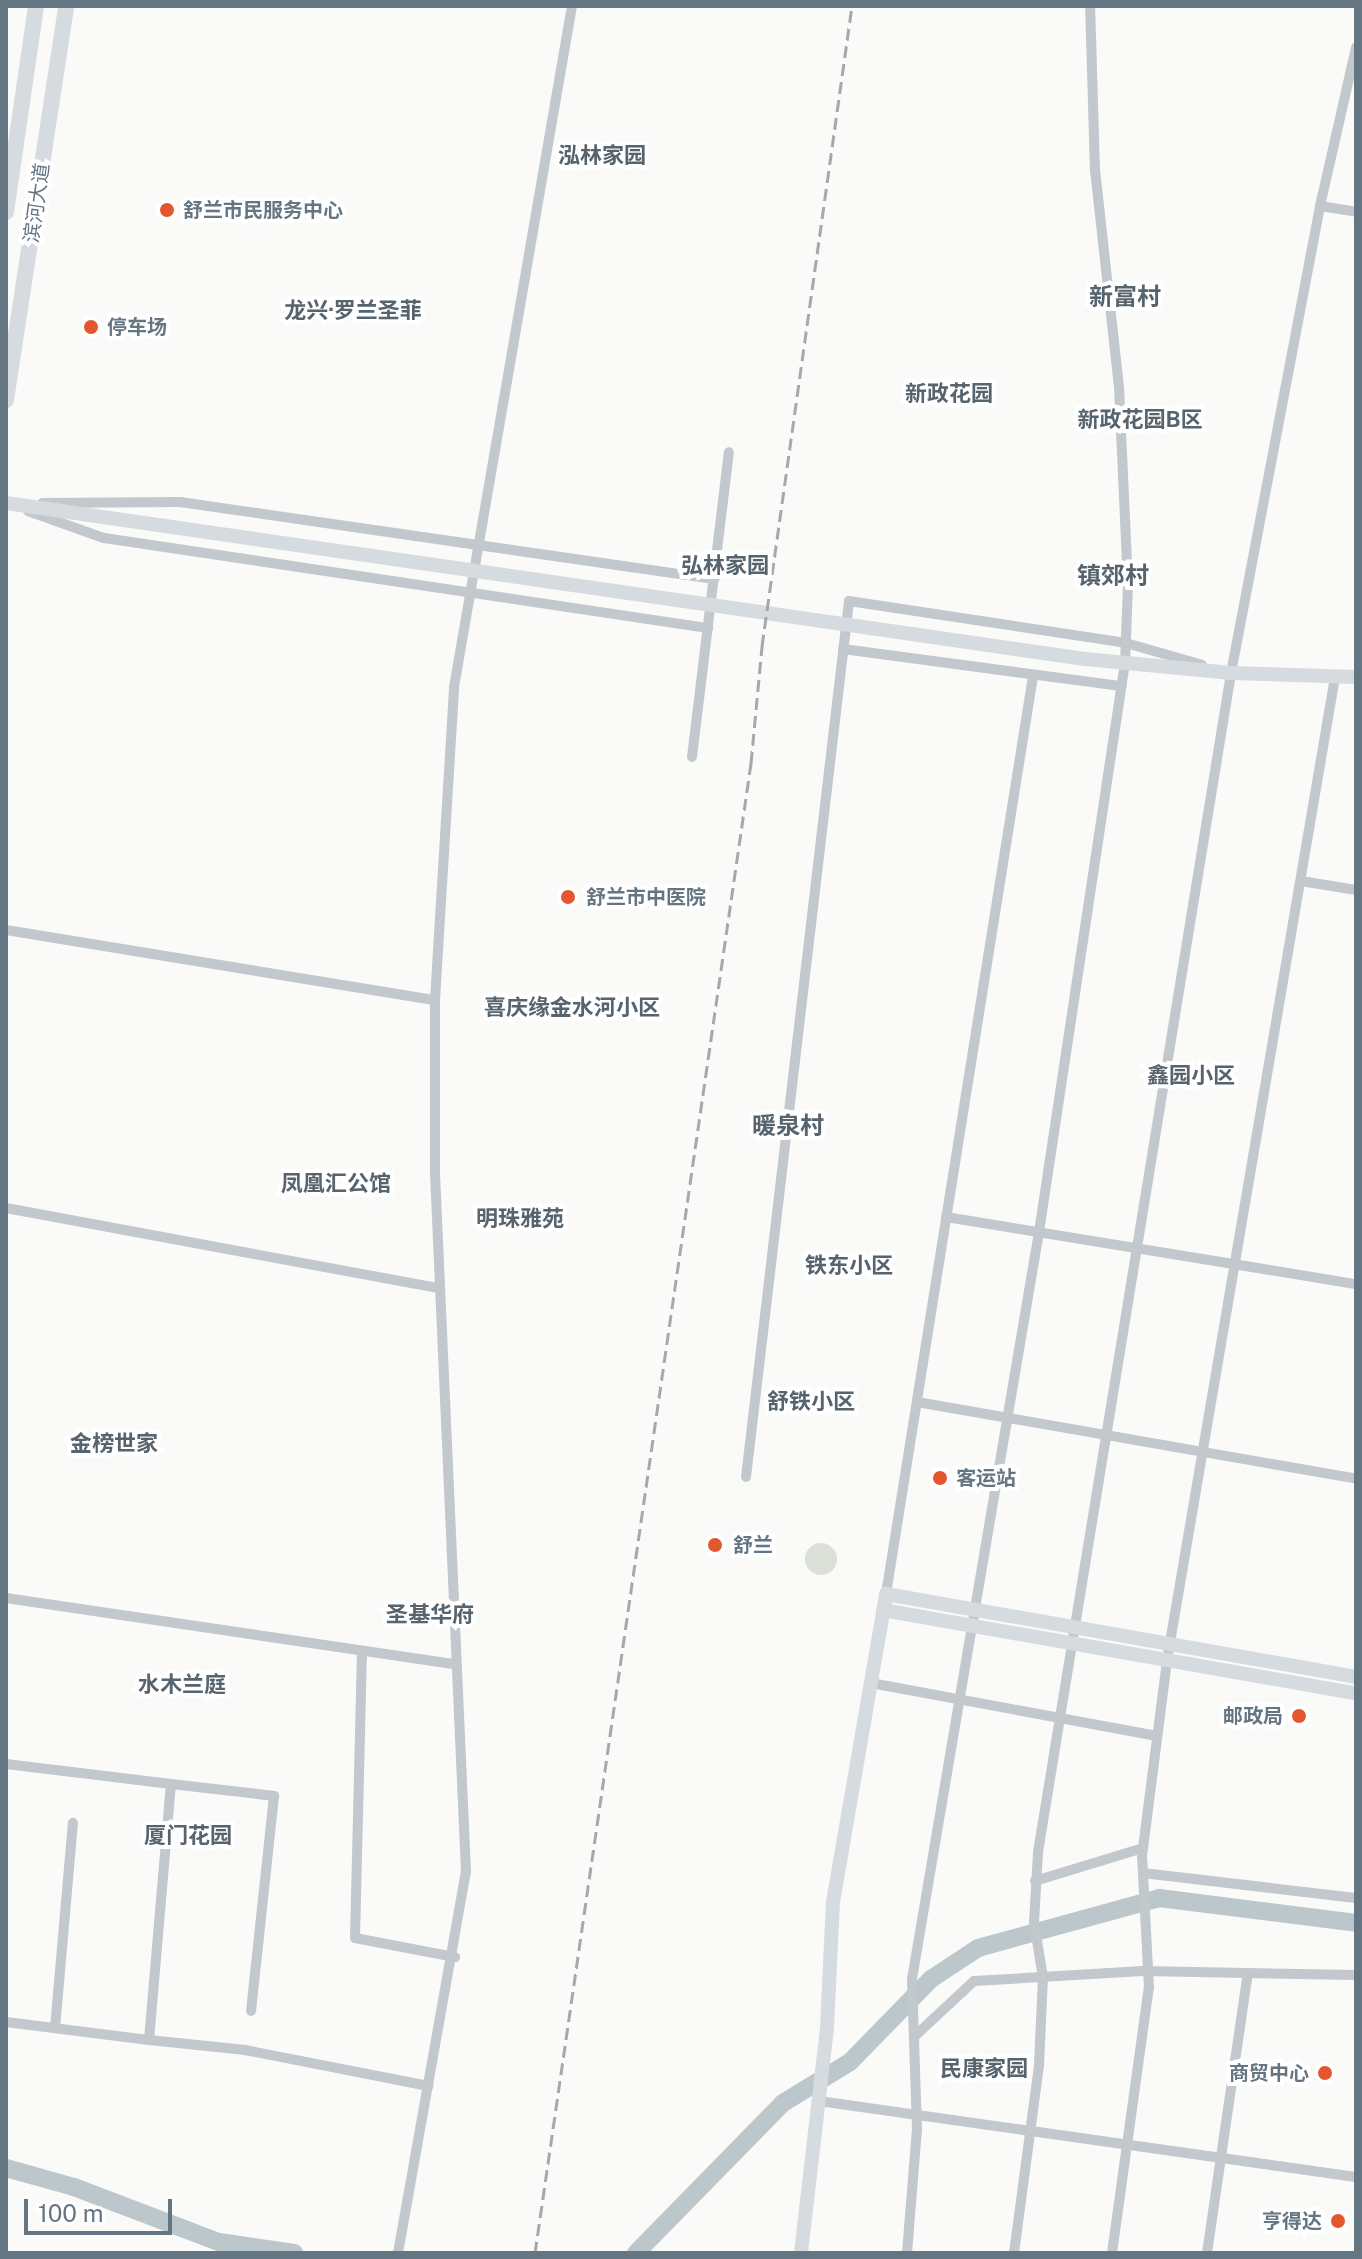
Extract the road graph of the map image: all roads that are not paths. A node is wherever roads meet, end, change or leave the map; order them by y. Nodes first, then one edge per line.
1 (36, 6) edge
2 (66, 6) edge
3 (572, 6) edge
4 (1090, 6) edge
5 (1356, 47) edge
6 (1320, 206) junction
7 (6, 212) edge
8 (1356, 212) edge
9 (6, 400) edge
10 (729, 452) dead end
11 (7, 503) edge
12 (475, 546) junction
13 (714, 579) junction
14 (467, 593) junction
15 (708, 628) junction
16 (1126, 643) junction
17 (843, 649) junction
18 (1125, 663) junction
19 (1231, 673) junction
20 (1033, 676) junction
21 (1335, 677) junction
22 (1356, 677) edge
23 (1122, 686) junction
24 (692, 757) dead end
25 (1301, 881) junction
26 (1356, 890) edge
27 (6, 930) edge
28 (435, 1000) junction
29 (6, 1208) edge
30 (946, 1217) junction
31 (1039, 1232) junction
32 (1140, 1249) junction
33 (1235, 1264) junction
34 (1356, 1284) edge
35 (439, 1288) junction
36 (917, 1402) junction
37 (1008, 1417) junction
38 (1108, 1433) junction
39 (1204, 1449) junction
40 (746, 1477) dead end
41 (1356, 1479) edge
42 (886, 1594) junction
43 (6, 1598) edge
44 (883, 1610) junction
45 (976, 1610) junction
46 (973, 1626) junction
47 (1075, 1627) junction
48 (1072, 1644) junction
49 (1170, 1644) junction
50 (362, 1652) junction
51 (1167, 1660) junction
52 (453, 1664) junction
53 (1356, 1677) edge
54 (871, 1683) junction
55 (1356, 1693) edge
56 (960, 1700) junction
57 (1060, 1718) junction
58 (1157, 1736) junction
59 (6, 1764) edge
60 (171, 1784) junction
61 (73, 1823) dead end
62 (1143, 1848) junction
63 (1143, 1875) junction
64 (1035, 1881) junction
65 (1356, 1898) edge
66 (455, 1957) junction
67 (1148, 1971) junction
68 (1248, 1973) junction
69 (1356, 1975) edge
70 (1042, 1977) junction
71 (251, 2011) dead end
72 (6, 2022) edge
73 (55, 2028) junction
74 (915, 2035) junction
75 (149, 2040) junction
76 (428, 2086) junction
77 (819, 2101) junction
78 (916, 2115) junction
79 (1031, 2131) junction
80 (1127, 2144) junction
81 (1221, 2158) junction
82 (1356, 2177) edge
83 (398, 2253) edge
84 (801, 2253) edge
85 (907, 2253) edge
86 (1014, 2253) edge
87 (1112, 2253) edge
88 (1207, 2253) edge

1 - 7 main road, 滨河大道
2 - 9 main road, 滨河大道
3 - 12 street
4 - 16 street
5 - 6 street
6 - 8 street
6 - 19 street
10 - 13 street
11 - 12 street
11 - 14 street
11 - 18 street
12 - 13 street
12 - 14 street
13 - 15 street
14 - 15 street
14 - 28 street
15 - 24 street
16 - 17 street
16 - 18 street
16 - 19 street
17 - 20 street
17 - 40 street
18 - 19 street
18 - 23 street
19 - 21 street
19 - 32 street
20 - 23 street
20 - 30 street
21 - 22 street
21 - 25 street
23 - 31 street
25 - 26 street
25 - 33 street
27 - 28 street
28 - 35 street
29 - 35 street
30 - 31 street
30 - 36 street
31 - 32 street
31 - 37 street
32 - 33 street
32 - 38 street
33 - 34 street
33 - 39 street
35 - 52 street
36 - 37 street
36 - 42 street
37 - 38 street
37 - 45 street
38 - 39 street
38 - 47 street
39 - 41 street
39 - 49 street
42 - 44 street
42 - 45 street
43 - 50 street
44 - 46 street
44 - 54 street
45 - 46 street
45 - 47 street
46 - 48 street
46 - 56 street
47 - 48 street
47 - 49 street
48 - 51 street
48 - 57 street
49 - 51 street
49 - 53 street
50 - 52 street
50 - 66 street
51 - 55 street
51 - 58 street
52 - 66 street
54 - 56 street
54 - 77 street
56 - 57 street
56 - 74 street
57 - 58 street
57 - 64 street
58 - 62 street
59 - 60 street
60 - 71 street
60 - 75 street
61 - 73 street
62 - 63 street
62 - 64 street
63 - 65 street
63 - 67 street
64 - 70 street
66 - 76 street
67 - 68 street
67 - 70 street
67 - 80 street
68 - 69 street
68 - 81 street
70 - 74 street
70 - 79 street
72 - 73 street
73 - 75 street
74 - 78 street
75 - 76 street
76 - 83 street
77 - 78 street
77 - 84 street
78 - 79 street
78 - 85 street
79 - 80 street
79 - 86 street
80 - 81 street
80 - 87 street
81 - 82 street
81 - 88 street

